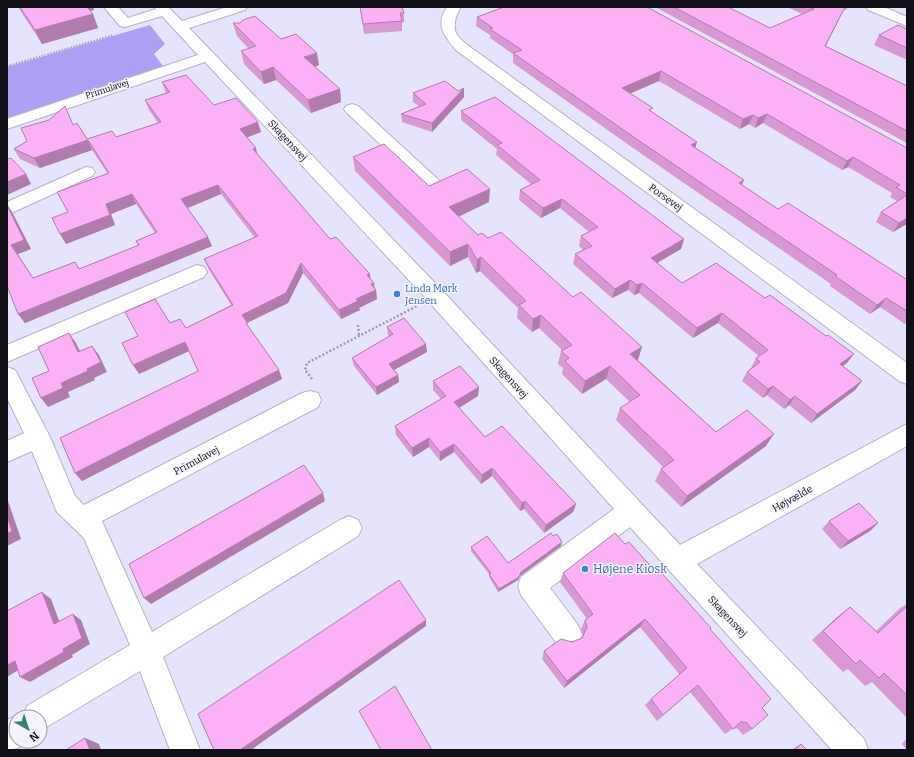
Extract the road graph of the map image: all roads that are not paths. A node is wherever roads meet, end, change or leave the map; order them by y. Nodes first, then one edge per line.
1 (112, 7) edge
2 (238, 7) edge
3 (454, 7) edge
4 (872, 7) edge
5 (168, 15) edge
6 (907, 22) edge
7 (208, 56) junction
8 (352, 109) dead end
9 (7, 124) edge
10 (86, 172) dead end
11 (437, 188) edge
12 (7, 209) edge
13 (197, 272) dead end
14 (7, 354) edge
15 (907, 375) edge
16 (7, 376) edge
17 (310, 400) dead end
18 (907, 434) edge
19 (38, 437) junction
20 (7, 452) edge
21 (631, 511) junction
22 (82, 519) junction
23 (349, 528) dead end
24 (677, 561) junction
25 (568, 635) dead end
26 (146, 650) junction
27 (48, 711) edge
28 (185, 750) edge
29 (853, 750) edge

1 - 5 street
2 - 5 street
3 - 15 street, Porsevej
4 - 6 street
5 - 7 street, Skagensvej
7 - 9 street, Primulavej
7 - 21 street, Skagensvej
8 - 11 street
10 - 12 street
13 - 14 street
16 - 19 street
17 - 22 street, Primulavej
18 - 24 street, Højvælde
19 - 20 street
19 - 22 street
21 - 24 street, Skagensvej
21 - 25 street
22 - 26 street
23 - 26 street
24 - 29 street, Skagensvej
26 - 27 street
26 - 28 street

